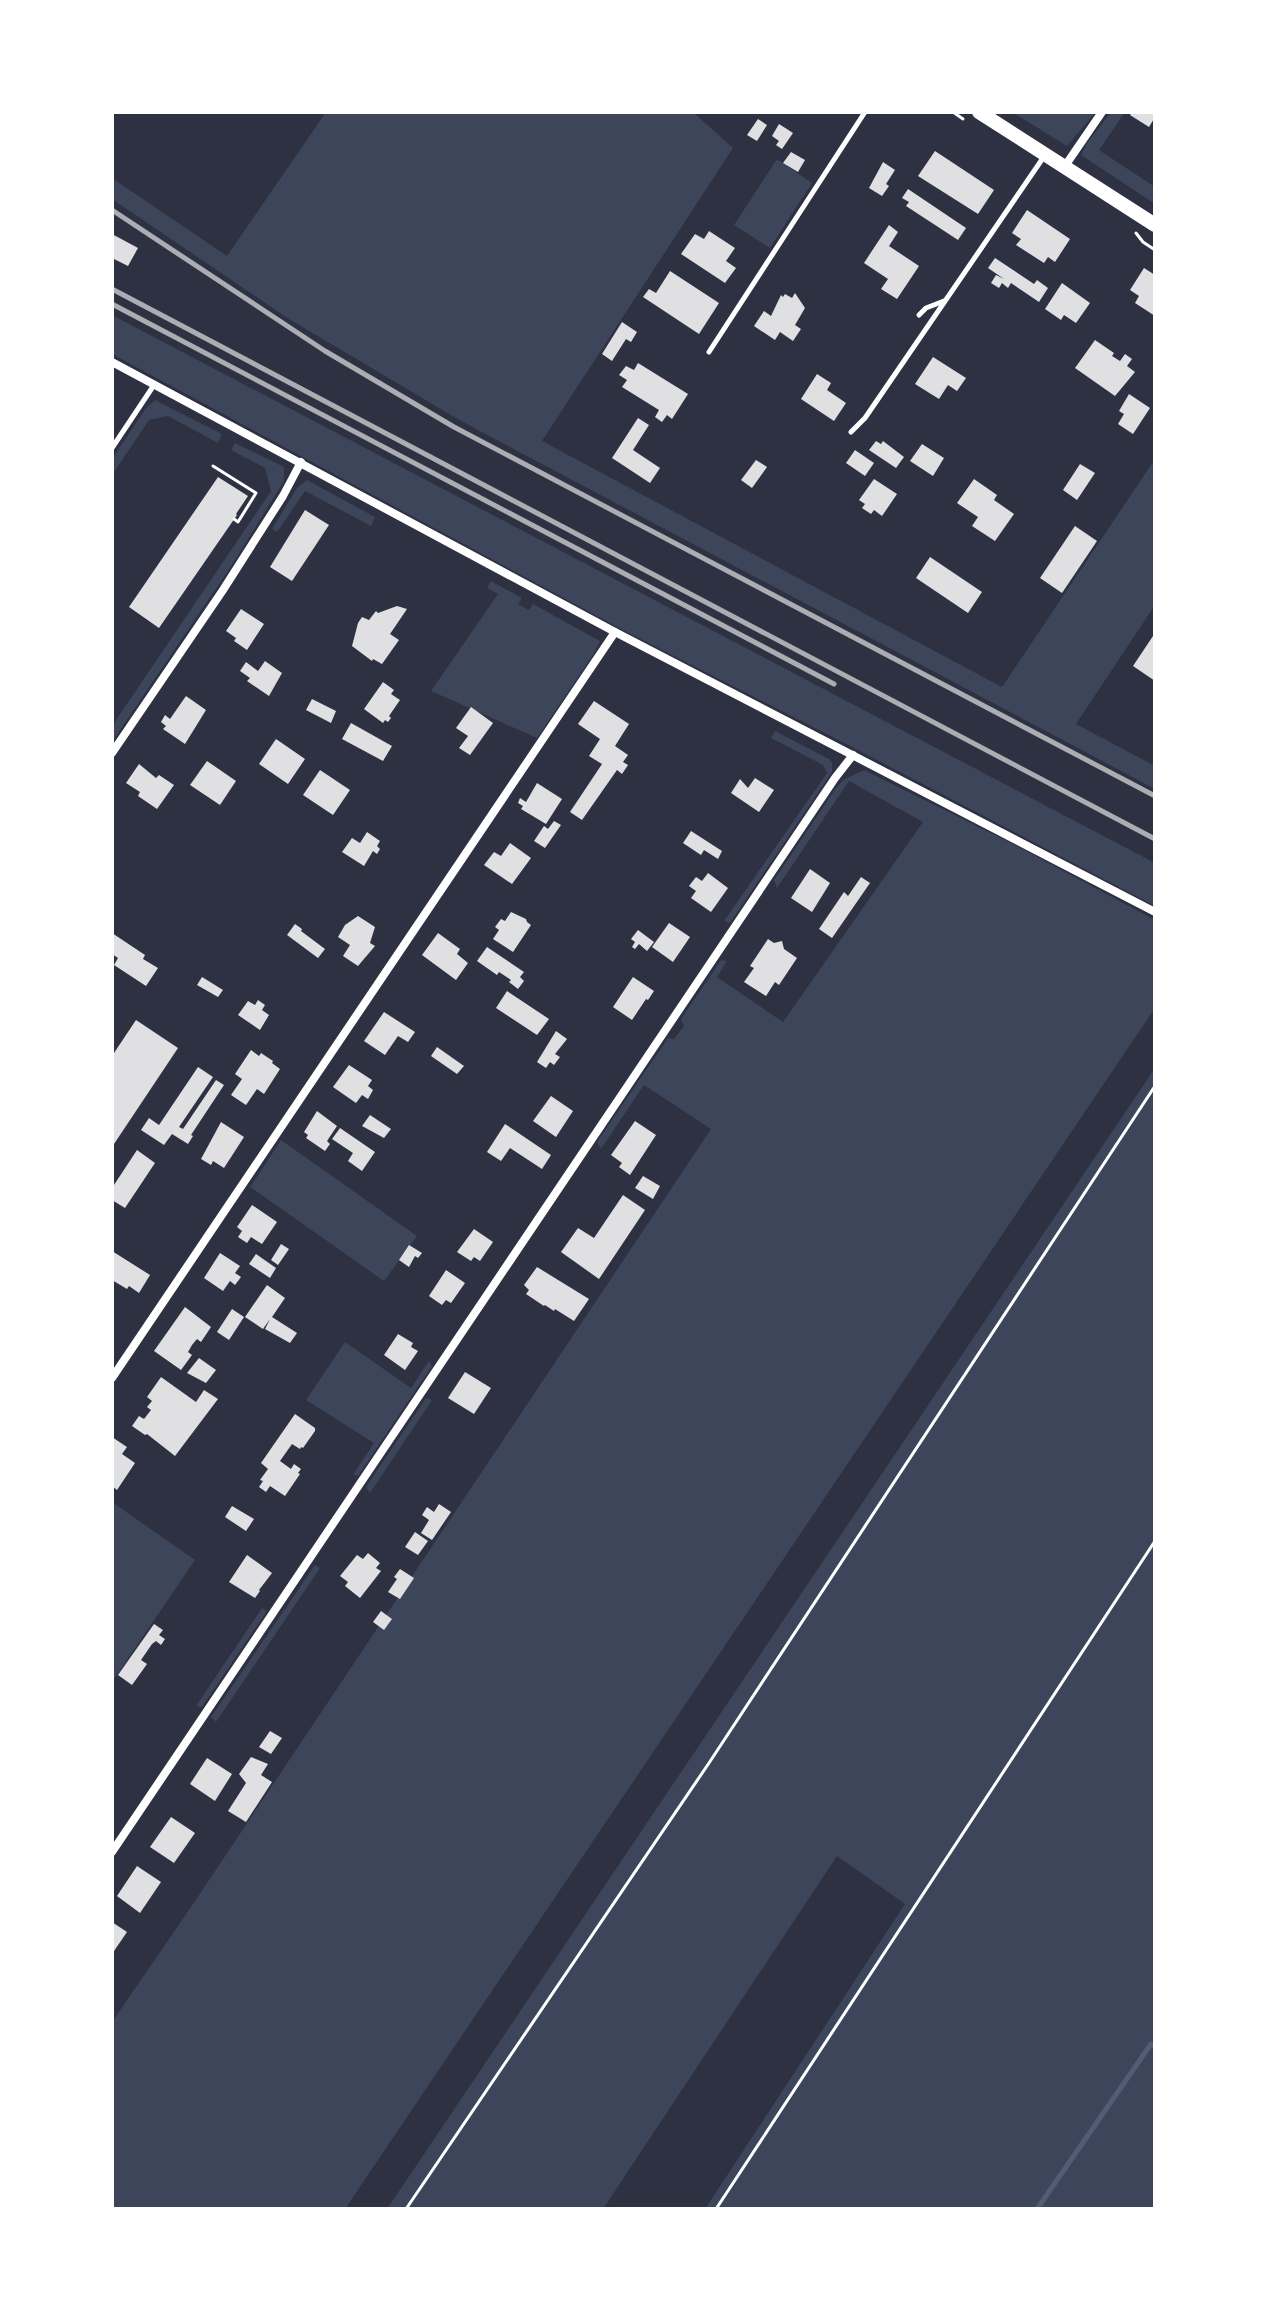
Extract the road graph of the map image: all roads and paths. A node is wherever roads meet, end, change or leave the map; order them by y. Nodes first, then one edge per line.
1 (865, 112) edge
2 (979, 112) edge
3 (1102, 112) edge
4 (1045, 154) junction
5 (1065, 166) junction
6 (1155, 225) edge
7 (945, 300) junction
8 (919, 315) dead end
9 (709, 352) dead end
10 (112, 362) edge
11 (154, 385) junction
12 (851, 432) dead end
13 (112, 448) edge
14 (301, 462) junction
15 (213, 466) dead end
16 (234, 519) dead end
17 (615, 632) junction
18 (112, 753) edge
19 (853, 755) junction
20 (1155, 912) edge
21 (1155, 1086) edge
22 (112, 1378) edge
23 (1155, 1541) edge
24 (112, 1852) edge
25 (406, 2209) edge
26 (716, 2209) edge

1 - 9 lane
2 - 4 main road
3 - 5 street
4 - 5 main road
4 - 7 lane
5 - 6 main road
7 - 8 lane
7 - 12 lane
10 - 11 street
11 - 13 lane
11 - 14 street
14 - 17 street
14 - 18 street
15 - 16 path
17 - 19 street
17 - 22 street
19 - 20 street
19 - 24 street
21 - 25 path
23 - 26 path

